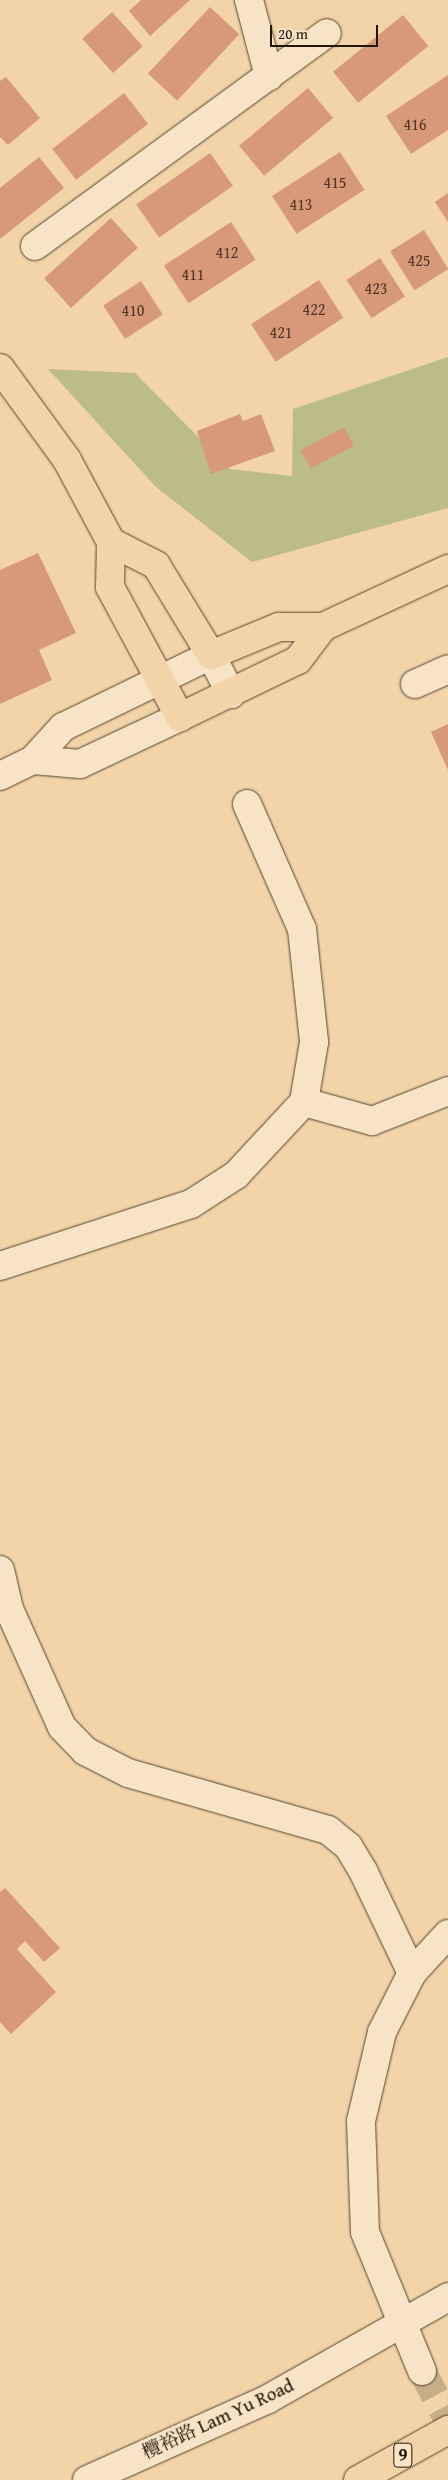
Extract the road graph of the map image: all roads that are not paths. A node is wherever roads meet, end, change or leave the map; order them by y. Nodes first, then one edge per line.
1 (249, 0) edge
2 (327, 33) dead end
3 (269, 76) junction
4 (35, 246) dead end
5 (0, 368) edge
6 (111, 542) junction
7 (448, 569) edge
8 (323, 627) junction
9 (210, 655) junction
10 (448, 669) edge
11 (159, 679) junction
12 (415, 684) dead end
13 (231, 694) junction
14 (180, 718) junction
15 (33, 760) junction
16 (0, 776) edge
17 (247, 804) dead end
18 (448, 1091) edge
19 (304, 1102) junction
20 (0, 1266) edge
21 (0, 1570) edge
22 (448, 1934) edge
23 (412, 1973) junction
24 (448, 2297) edge
25 (398, 2321) junction
26 (422, 2371) tunnel mouth
27 (448, 2430) edge
28 (87, 2480) edge
29 (358, 2480) edge

1 - 3 street
2 - 3 street
3 - 4 street
5 - 6 main road
6 - 9 main road
6 - 11 main road
7 - 8 main road
8 - 9 main road
8 - 13 main road
9 - 11 street
9 - 13 street
10 - 12 street
11 - 14 main road
11 - 15 street
13 - 14 main road
14 - 15 street
15 - 16 street
17 - 19 street
18 - 19 street
19 - 20 street
21 - 23 street
22 - 23 street
23 - 25 street
24 - 25 street, 欖裕路 Lam Yu Road
25 - 26 street
25 - 28 street, 欖裕路 Lam Yu Road
27 - 29 main road, 9

